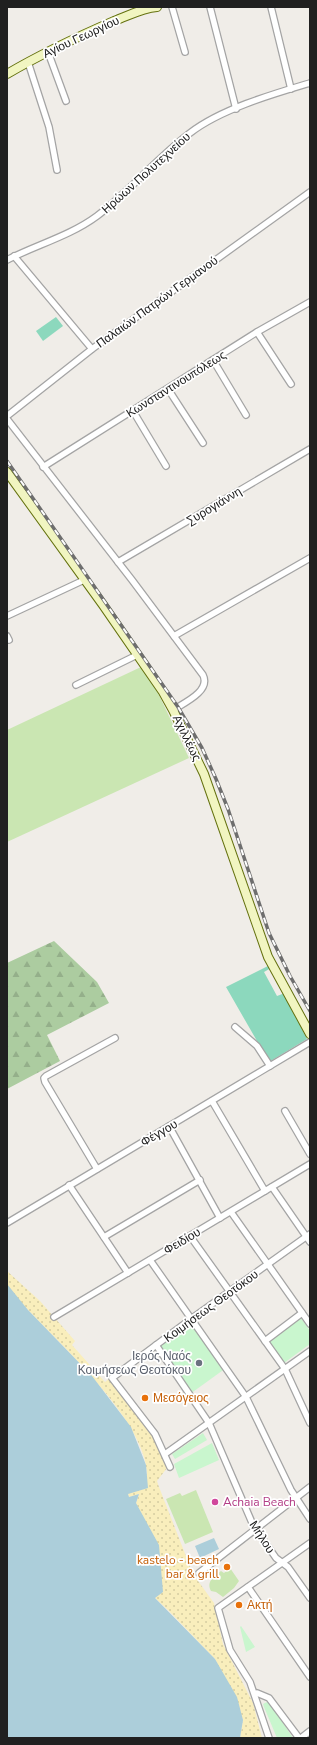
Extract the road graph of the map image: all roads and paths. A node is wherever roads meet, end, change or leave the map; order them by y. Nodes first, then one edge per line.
1 (149, 7) edge
2 (157, 7) edge
3 (172, 7) edge
4 (210, 7) edge
5 (271, 7) edge
6 (48, 52) junction
7 (185, 52) dead end
8 (28, 62) junction
9 (7, 74) edge
10 (310, 83) edge
11 (291, 89) junction
12 (66, 101) dead end
13 (236, 109) junction
14 (57, 170) dead end
15 (310, 192) edge
16 (14, 256) junction
17 (7, 260) edge
18 (310, 302) edge
19 (257, 332) junction
20 (92, 349) junction
21 (213, 360) junction
22 (291, 384) dead end
23 (168, 389) junction
24 (133, 411) junction
25 (246, 415) dead end
26 (7, 416) edge
27 (7, 419) edge
28 (203, 443) dead end
29 (310, 449) edge
30 (166, 466) dead end
31 (43, 467) junction
32 (7, 472) edge
33 (310, 558) edge
34 (118, 562) junction
35 (84, 580) junction
36 (7, 616) edge
37 (7, 636) edge
38 (174, 636) junction
39 (7, 640) edge
40 (137, 656) junction
41 (76, 684) dead end
42 (173, 710) junction
43 (235, 1027) dead end
44 (310, 1034) edge
45 (115, 1038) dead end
46 (310, 1042) edge
47 (270, 1066) junction
48 (212, 1101) junction
49 (285, 1111) dead end
50 (170, 1126) junction
51 (310, 1154) edge
52 (310, 1164) edge
53 (97, 1169) junction
54 (200, 1180) junction
55 (69, 1186) junction
56 (272, 1187) junction
57 (265, 1191) junction
58 (231, 1212) junction
59 (220, 1218) junction
60 (7, 1224) edge
61 (308, 1235) edge
62 (190, 1236) junction
63 (104, 1237) junction
64 (310, 1242) edge
65 (150, 1260) junction
66 (267, 1264) junction
67 (128, 1273) junction
68 (230, 1292) junction
69 (302, 1313) junction
70 (54, 1317) dead end
71 (191, 1319) junction
72 (310, 1324) edge
73 (264, 1341) junction
74 (156, 1345) junction
75 (310, 1351) edge
76 (285, 1369) junction
77 (246, 1397) junction
78 (209, 1423) junction
79 (310, 1423) edge
80 (165, 1454) junction
81 (170, 1467) dead end
82 (310, 1487) edge
83 (295, 1498) junction
84 (310, 1519) edge
85 (255, 1528) junction
86 (310, 1543) edge
87 (282, 1563) junction
88 (199, 1573) dead end
89 (248, 1587) junction
90 (310, 1598) edge
91 (310, 1677) edge
92 (257, 1694) dead end
93 (310, 1732) edge
94 (269, 1738) edge
95 (300, 1738) edge

1 - 2 street, Αγίου Γεωργίου
1 - 6 street, Αγίου Γεωργίου
3 - 7 street
4 - 13 street
5 - 11 street
6 - 8 street, Αγίου Γεωργίου
6 - 12 street
8 - 9 street, Αγίου Γεωργίου
8 - 14 street
10 - 11 street, Ηρώων Πολυτεχνείου
11 - 13 street, Ηρώων Πολυτεχνείου
13 - 16 street, Ηρώων Πολυτεχνείου
15 - 20 street, Παλαιών Πατρών Γερμανού
16 - 17 street, Ηρώων Πολυτεχνείου
16 - 20 street
18 - 19 street, Κωνσταντινουπόλεως
19 - 21 street, Κωνσταντινουπόλεως
19 - 22 street
20 - 26 street, Παλαιών Πατρών Γερμανού
21 - 23 street, Κωνσταντινουπόλεως
21 - 25 street
23 - 24 street, Κωνσταντινουπόλεως
23 - 28 street
24 - 30 street
24 - 31 street, Κωνσταντινουπόλεως
27 - 31 street
29 - 34 street, Συρογιάννη
31 - 34 street
32 - 35 street, Αχιλλέως
33 - 38 street
34 - 38 street
35 - 36 street
35 - 40 street, Αχιλλέως
37 - 39 street
38 - 42 street
40 - 41 street
40 - 42 street, Αχιλλέως
42 - 44 street, Αχιλλέως
43 - 47 street
45 - 53 street
46 - 47 street, Φέγγου
47 - 48 street, Φέγγου
48 - 50 street, Φέγγου
48 - 57 street
49 - 51 street
50 - 53 street, Φέγγου
50 - 54 street
52 - 56 street, Φειδίου
53 - 55 street, Φέγγου
54 - 59 street
54 - 63 street
55 - 60 street, Φέγγου
55 - 63 street
56 - 57 street, Φειδίου
56 - 61 street
57 - 58 street, Φειδίου
58 - 59 street, Φειδίου
58 - 66 street
59 - 62 street, Φειδίου
61 - 64 street
61 - 66 street, Κοιμήσεως Θεοτόκου
62 - 65 street, Φειδίου
62 - 68 street
63 - 67 street
65 - 67 street, Φειδίου
65 - 71 street
66 - 68 street, Κοιμήσεως Θεοτόκου
66 - 69 street
67 - 70 street, Φειδίου
68 - 71 street, Κοιμήσεως Θεοτόκου
68 - 73 street
69 - 72 street
69 - 73 street
71 - 74 street, Κοιμήσεως Θεοτόκου
71 - 77 street
73 - 76 street
74 - 78 street, Μήλου
74 - 80 street, Κοιμήσεως Θεοτόκου
75 - 76 street
76 - 77 street
76 - 79 street
77 - 78 street
77 - 83 street
78 - 80 street
78 - 85 street, Μήλου
80 - 81 street
82 - 83 street
83 - 84 street
83 - 85 street
85 - 87 street, Μήλου
85 - 88 street
86 - 87 street
87 - 89 street
87 - 90 street, Μήλου
89 - 91 street
89 - 94 street
92 - 95 street
93 - 95 street

